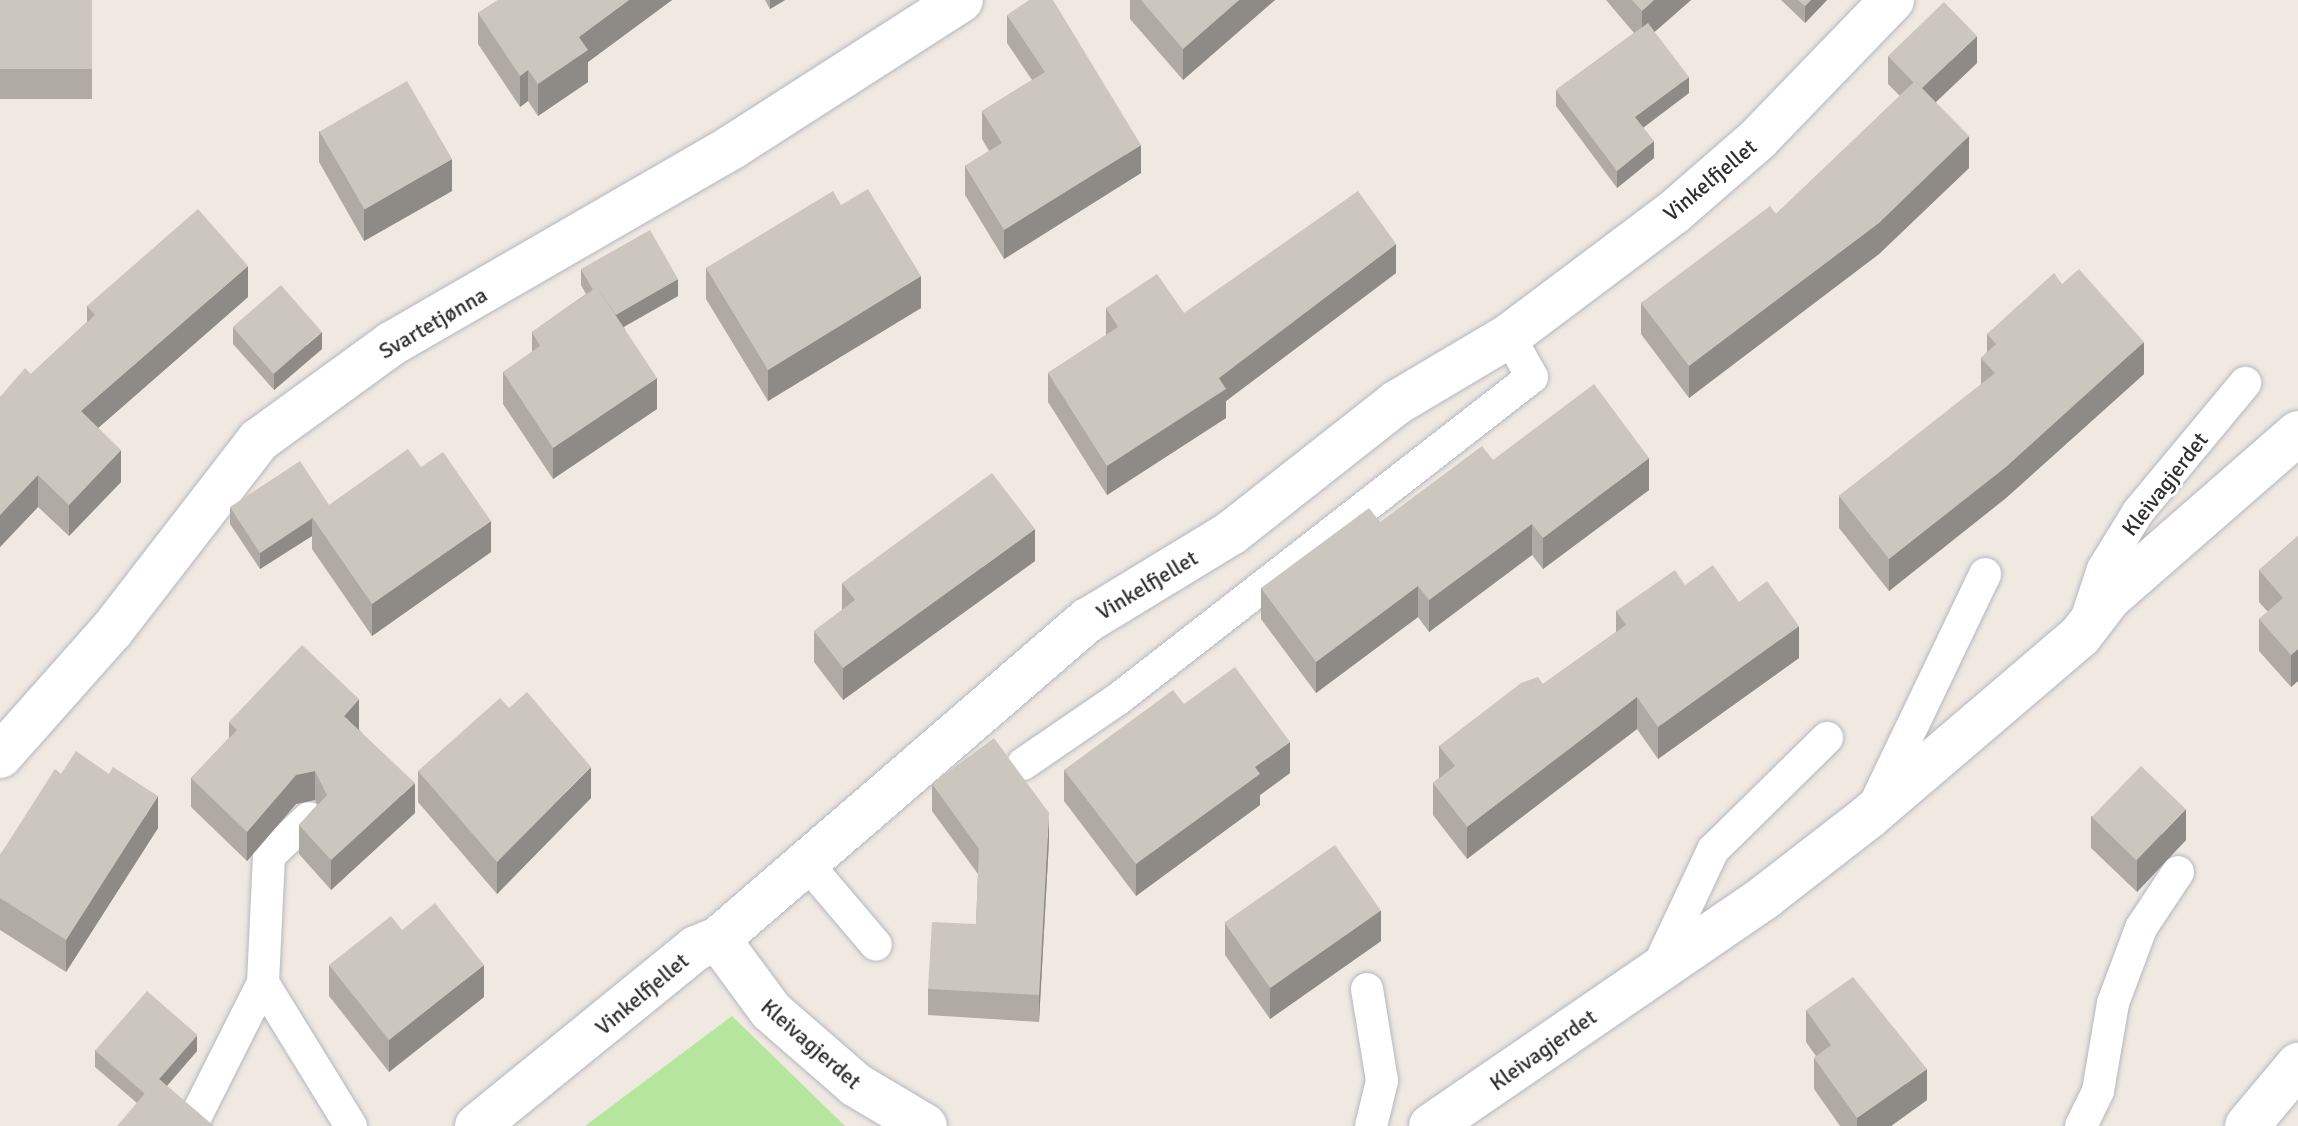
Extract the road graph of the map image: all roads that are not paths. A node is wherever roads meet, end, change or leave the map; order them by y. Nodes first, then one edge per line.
1 (961, 0) edge
2 (1892, 0) edge
3 (1509, 336) junction
4 (2245, 383) dead end
5 (2298, 433) edge
6 (1985, 574) dead end
7 (2080, 636) junction
8 (1827, 738) dead end
9 (0, 756) edge
10 (1023, 764) dead end
11 (1868, 817) junction
12 (309, 818) edge
13 (804, 860) junction
14 (2178, 872) dead end
15 (718, 939) junction
16 (876, 945) dead end
17 (1655, 972) junction
18 (263, 983) junction
19 (1367, 989) dead end
20 (2298, 1065) edge
21 (195, 1118) edge
22 (351, 1126) edge
23 (477, 1126) edge
24 (925, 1126) edge
25 (1371, 1126) edge
26 (1431, 1126) edge
27 (2081, 1126) edge
28 (2247, 1126) edge

1 - 9 street, Svartetjønna
2 - 3 street, Vinkelfjellet
3 - 10 lane
3 - 13 street, Vinkelfjellet
4 - 7 lane, Kleivagjerdet
5 - 7 street, Kleivagjerdet
6 - 11 lane, Kleivagjerdet
7 - 11 street, Kleivagjerdet
8 - 17 lane
11 - 17 street, Kleivagjerdet
12 - 18 lane
13 - 15 street, Vinkelfjellet
13 - 16 lane
14 - 27 lane
15 - 23 street, Vinkelfjellet
15 - 24 street, Kleivagjerdet
17 - 26 street, Kleivagjerdet
18 - 21 lane
18 - 22 lane
19 - 25 lane
20 - 28 street

